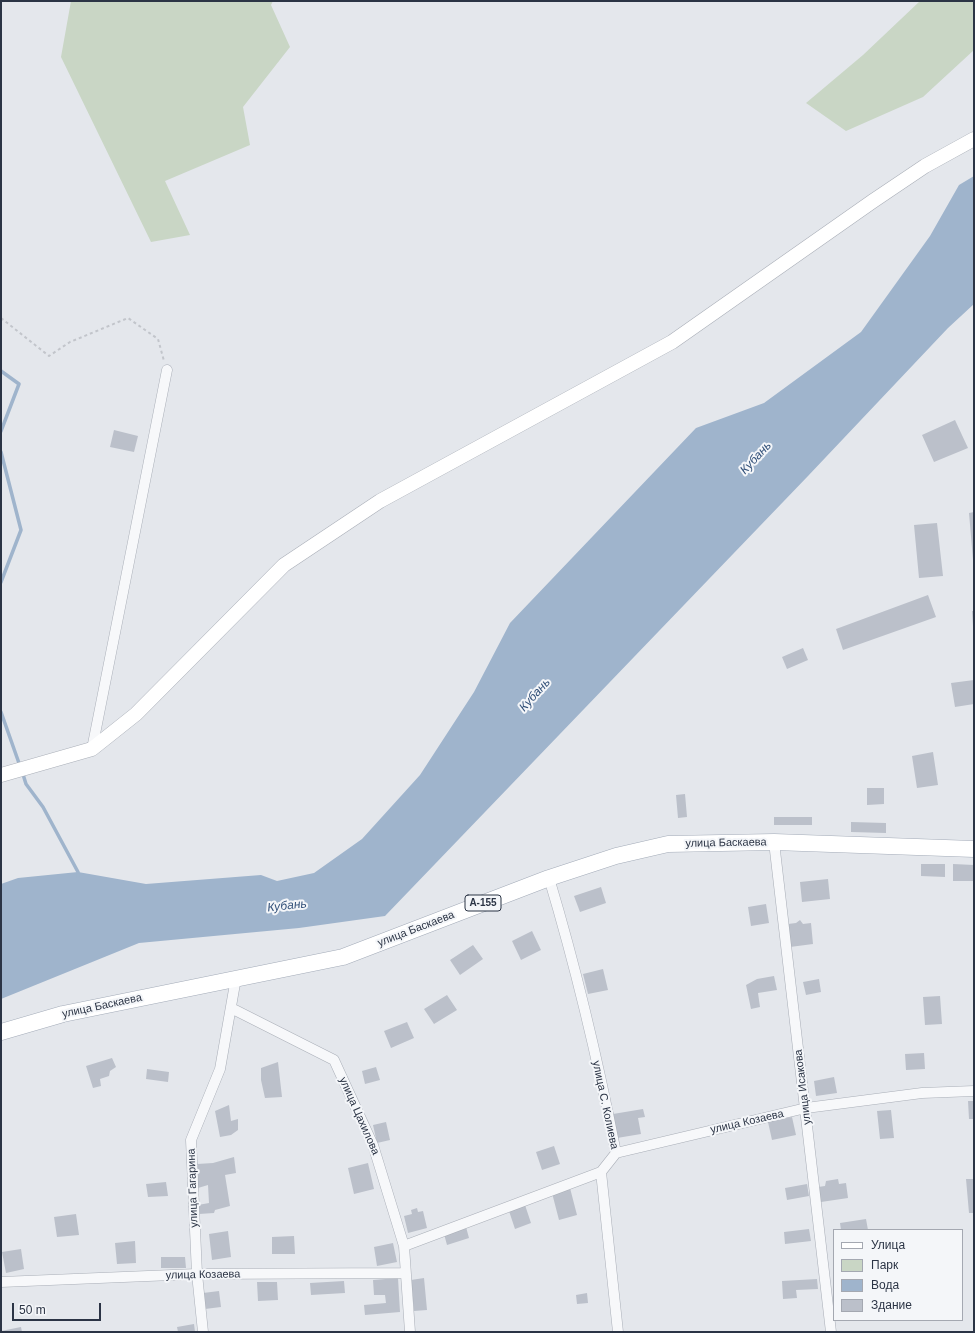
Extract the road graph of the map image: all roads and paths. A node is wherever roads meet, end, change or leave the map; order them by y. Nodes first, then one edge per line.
1 (974, 139) edge
2 (1, 318) edge
3 (167, 370) joint
4 (92, 749) junction
5 (1, 775) edge
6 (774, 842) junction
7 (974, 849) edge
8 (549, 878) junction
9 (236, 978) junction
10 (231, 1008) junction
11 (1, 1032) edge
12 (974, 1091) edge
13 (806, 1108) junction
14 (616, 1153) junction
15 (601, 1172) junction
16 (404, 1246) junction
17 (405, 1273) junction
18 (196, 1274) junction
19 (1, 1282) edge
20 (203, 1332) edge
21 (410, 1332) edge
22 (618, 1332) edge
23 (831, 1332) edge

1 - 4 street
2 - 3 path
3 - 4 street
4 - 5 street
6 - 7 main road, улица Баскаева / А-155
6 - 8 main road, улица Баскаева / А-155
6 - 13 street, улица Исакова
8 - 9 main road, улица Баскаева / А-155
8 - 14 street, улица С. Колиева
9 - 10 street, улица Гагарина
9 - 11 main road, улица Баскаева / А-155
10 - 16 street, улица Цахилова
10 - 18 street, улица Гагарина
12 - 13 street, улица Козаева
13 - 14 street, улица Козаева
13 - 23 street, улица Исакова
14 - 15 street, улица С. Колиева
15 - 16 street
15 - 22 street
16 - 17 street, улица Цахилова
17 - 18 street, улица Козаева
17 - 21 street, улица Цахилова
18 - 19 street, улица Козаева
18 - 20 street, улица Гагарина

